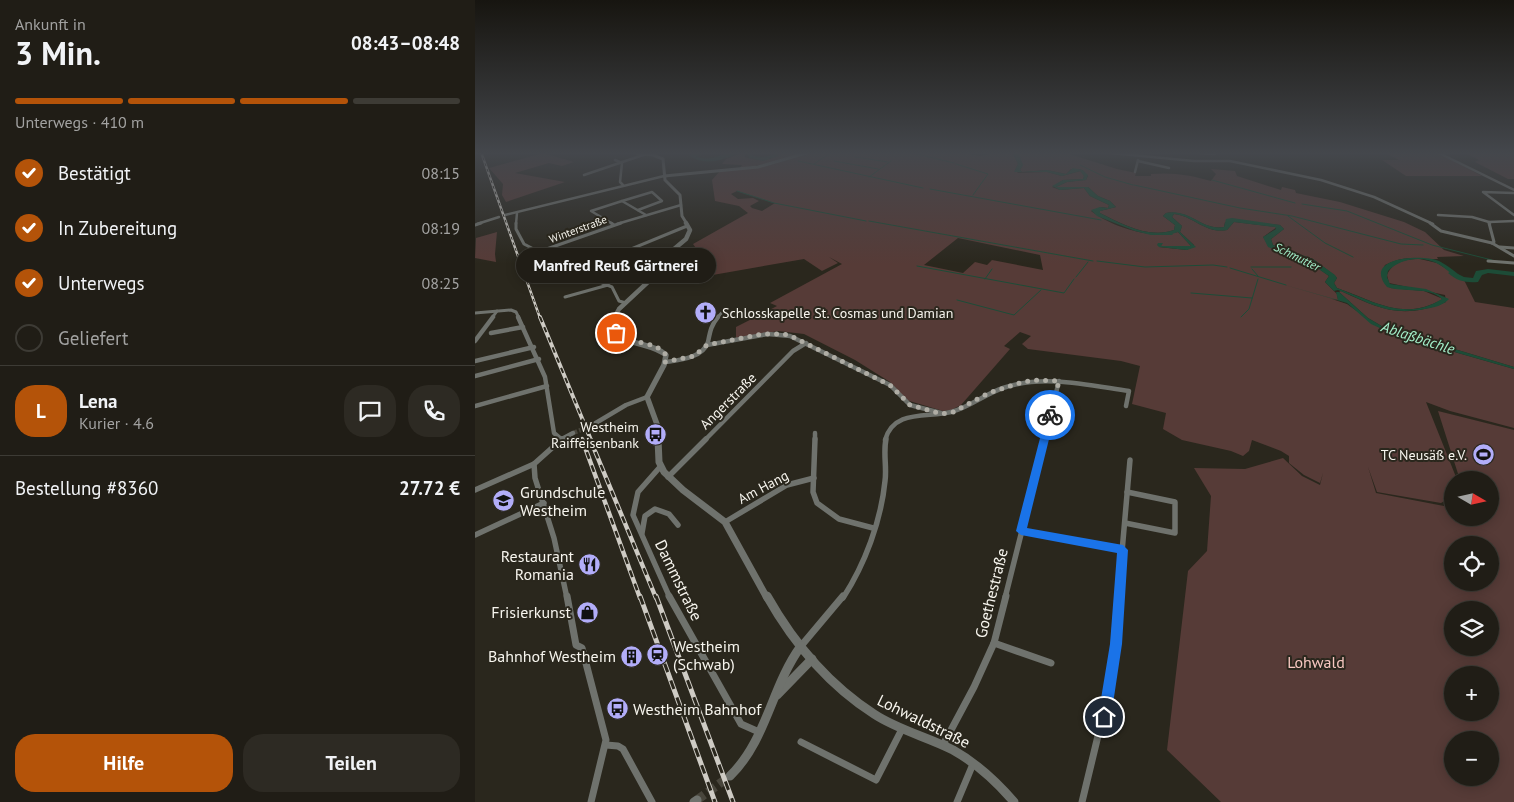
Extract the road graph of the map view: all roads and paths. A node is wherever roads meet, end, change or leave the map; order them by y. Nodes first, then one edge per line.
1 (606, 189) edge
2 (675, 189) edge
3 (1350, 189) edge
4 (1514, 192) edge
5 (622, 201) junction
6 (681, 205) junction
7 (585, 208) dead end
8 (637, 210) junction
9 (591, 211) junction
10 (517, 213) junction
11 (1438, 214) dead end
12 (646, 215) junction
13 (1514, 215) edge
14 (505, 216) dead end
15 (499, 217) dead end
16 (1514, 221) edge
17 (1489, 222) junction
18 (475, 225) edge
19 (614, 225) junction
20 (687, 226) junction
21 (1492, 243) junction
22 (1498, 247) junction
23 (1514, 248) edge
24 (538, 252) junction
25 (1514, 256) edge
26 (1488, 261) dead end
27 (1514, 263) edge
28 (575, 272) junction
29 (608, 285) junction
30 (565, 296) dead end
31 (626, 303) junction
32 (726, 308) dead end
33 (497, 311) junction
34 (475, 313) edge
35 (523, 327) junction
36 (491, 333) dead end
37 (475, 341) edge
38 (806, 343) junction
39 (707, 345) junction
40 (534, 347) junction
41 (539, 359) junction
42 (475, 361) edge
43 (665, 362) junction
44 (475, 376) edge
45 (1059, 381) junction
46 (547, 386) junction
47 (647, 397) junction
48 (475, 406) edge
49 (1126, 406) dead end
50 (942, 414) junction
51 (589, 427) tunnel mouth
52 (573, 433) tunnel mouth
53 (815, 433) dead end
54 (561, 439) junction
55 (1130, 460) dead end
56 (534, 464) junction
57 (661, 467) junction
58 (668, 477) junction
59 (814, 478) junction
60 (475, 490) edge
61 (1127, 492) junction
62 (544, 503) junction
63 (725, 522) junction
64 (1125, 523) junction
65 (679, 525) dead end
66 (873, 528) junction
67 (1021, 531) junction
68 (641, 533) junction
69 (475, 535) edge
70 (1123, 550) junction
71 (994, 643) junction
72 (801, 646) junction
73 (812, 658) junction
74 (1051, 663) dead end
75 (776, 696) junction
76 (902, 729) junction
77 (761, 732) junction
78 (801, 742) dead end
79 (606, 745) junction
80 (943, 746) junction
81 (974, 763) junction
82 (730, 776) tunnel mouth
83 (591, 802) edge
84 (652, 802) edge
85 (957, 802) edge
86 (1014, 802) edge
87 (1082, 802) edge

1 - 10 street
2 - 6 street
3 - 21 street
4 - 13 street
5 - 8 street
5 - 8 street
5 - 9 street
6 - 12 street, Winterstraße
6 - 20 street
7 - 9 street
8 - 12 street
9 - 19 street
10 - 14 street
10 - 24 street
11 - 17 street
12 - 19 street, Winterstraße
15 - 18 street
16 - 17 street
17 - 21 street
19 - 24 street, Winterstraße
20 - 28 street
20 - 31 street
21 - 22 street
22 - 23 street
22 - 25 street
24 - 28 street
26 - 27 street
28 - 29 street
29 - 30 street
29 - 31 street
31 - 43 street
32 - 39 street
33 - 34 street
33 - 35 street
33 - 37 street
35 - 36 street
35 - 40 street
38 - 39 street
38 - 50 street
38 - 58 street, Angerstraße
39 - 43 street
40 - 41 street
40 - 42 street
41 - 44 street
41 - 46 street
43 - 47 street
45 - 49 street
45 - 50 street
45 - 67 street, Goethestraße
46 - 48 street
46 - 54 street
47 - 51 street
47 - 57 street
50 - 66 street
52 - 54 street
53 - 59 street
54 - 56 street
55 - 61 street
56 - 60 street
56 - 62 street
57 - 58 street
57 - 68 street, Dammstraße
58 - 63 street
59 - 63 street, Am Hang
59 - 66 street
61 - 64 street
61 - 64 street
62 - 69 street
62 - 79 street
63 - 72 street, Lohwaldstraße
64 - 70 street
65 - 68 street, Dammstraße
66 - 72 street
67 - 70 street
67 - 71 street, Goethestraße
68 - 77 street, Dammstraße
70 - 87 street
71 - 74 street
71 - 80 street, Goethestraße
72 - 73 street, Lohwaldstraße
72 - 75 street
73 - 75 street
73 - 76 street, Lohwaldstraße
75 - 77 street
76 - 78 street
76 - 80 street, Lohwaldstraße
77 - 82 street
79 - 83 street
79 - 84 street
80 - 81 street, Lohwaldstraße
81 - 85 street
81 - 86 street, Lohwaldstraße

